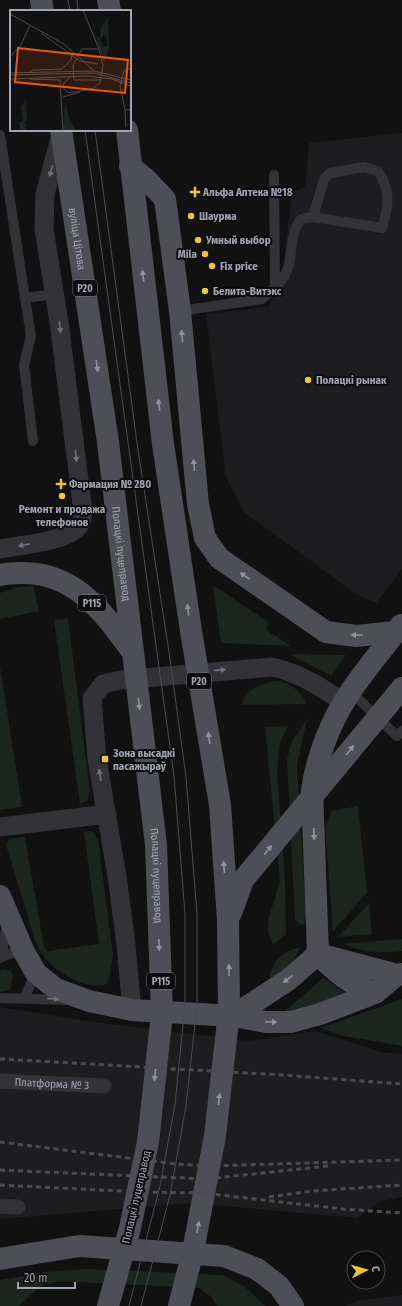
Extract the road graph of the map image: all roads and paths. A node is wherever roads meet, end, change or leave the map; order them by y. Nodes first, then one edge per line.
1 (41, 0) edge
2 (108, 0) edge
3 (42, 10) edge
4 (110, 10) edge
5 (127, 131) edge
6 (61, 132) edge
7 (0, 135) edge
8 (130, 166) junction
9 (274, 174) dead end
10 (314, 217) junction
11 (275, 288) junction
12 (55, 294) junction
13 (25, 298) junction
14 (180, 311) junction
15 (33, 441) dead end
16 (108, 442) joint
17 (0, 549) edge
18 (0, 575) edge
19 (399, 628) edge
20 (132, 651) junction
21 (402, 688) edge
22 (347, 697) junction
23 (385, 711) edge
24 (402, 732) edge
25 (107, 814) junction
26 (0, 827) edge
27 (3, 905) edge
28 (228, 920) junction
29 (24, 952) junction
30 (0, 954) edge
31 (318, 954) junction
32 (0, 958) edge
33 (36, 973) junction
34 (399, 975) edge
35 (375, 992) junction
36 (0, 998) edge
37 (24, 998) junction
38 (89, 1002) junction
39 (132, 1010) junction
40 (233, 1016) junction
41 (0, 1081) edge
42 (104, 1086) dead end
43 (0, 1206) edge
44 (18, 1207) dead end
45 (0, 1259) edge
46 (108, 1306) edge
47 (179, 1306) edge
48 (293, 1306) edge

1 - 3 main road
2 - 4 main road
5 - 8 main road, Р20
6 -> 12 street
6 -> 16 main road, вуліца Цітова / Р20
7 - 13 lane
8 - 14 main road
28 -> 8 main road, Р20
9 - 11 lane
10 - 10 lane
10 - 11 lane
11 - 14 lane
12 - 13 lane
12 -> 17 street
13 - 15 lane
19 -> 14 main road
16 - 20 main road, Полацкі пуцеправод / Р20
18 - 20 main road, Р115
19 - 22 main road
20 -> 46 main road, Полацкі пуцеправод / Р115
21 - 23 main road
22 - 23 lane
25 -> 22 street
22 -> 31 main road
23 - 24 lane
28 -> 23 main road
25 - 26 street
25 - 39 street
27 - 29 main road
27 - 30 lane
47 -> 28 main road
29 - 32 lane
29 - 33 main road
31 - 34 main road
31 - 35 main road
31 -> 40 main road
33 - 37 lane
33 - 38 main road
34 - 35 main road
40 -> 35 main road
36 - 37 lane
37 -> 38 lane
38 - 39 main road
39 - 40 main road
41 - 42 street, Платформа № 3
43 - 44 street
45 - 48 main road

